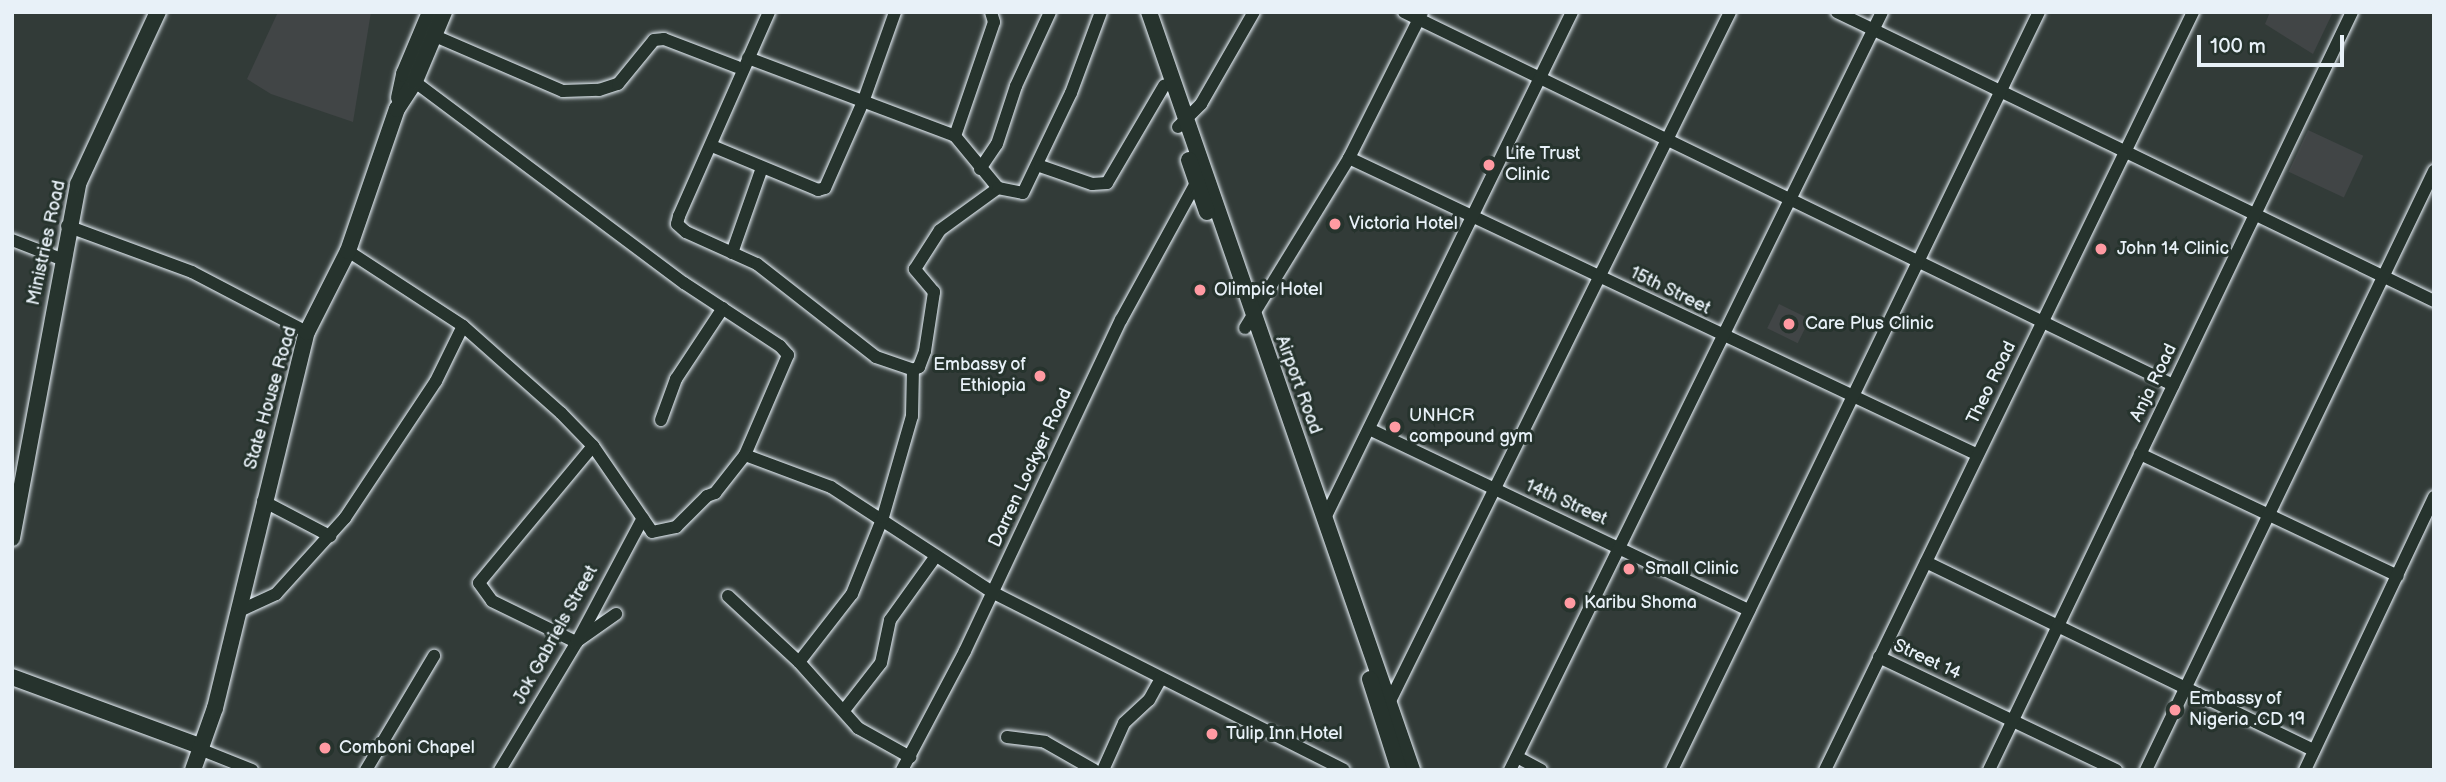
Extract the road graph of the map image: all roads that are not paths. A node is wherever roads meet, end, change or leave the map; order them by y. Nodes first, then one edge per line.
1 (158, 12) edge
2 (769, 12) edge
3 (895, 12) edge
4 (991, 12) edge
5 (1050, 12) edge
6 (1101, 12) edge
7 (1138, 12) edge
8 (1149, 12) edge
9 (1254, 12) edge
10 (1404, 12) edge
11 (1572, 12) edge
12 (1730, 12) edge
13 (1836, 12) edge
14 (1882, 12) edge
15 (2039, 12) edge
16 (2193, 12) edge
17 (2352, 12) edge
18 (1420, 16) edge
19 (432, 19) edge
20 (1873, 30) junction
21 (743, 63) junction
22 (410, 77) junction
23 (1540, 78) junction
24 (1164, 86) junction
25 (2001, 92) junction
26 (863, 102) junction
27 (1182, 123) junction
28 (955, 136) junction
29 (1667, 140) junction
30 (712, 146) junction
31 (2127, 153) junction
32 (1349, 158) junction
33 (1040, 166) junction
34 (762, 168) junction
35 (980, 169) junction
36 (2434, 172) edge
37 (1196, 183) junction
38 (998, 188) junction
39 (1789, 201) junction
40 (2255, 213) junction
41 (1474, 215) junction
42 (67, 226) junction
43 (12, 240) edge
44 (348, 251) junction
45 (732, 253) junction
46 (61, 259) junction
47 (1916, 263) junction
48 (2381, 276) junction
49 (1603, 277) junction
50 (2434, 301) edge
51 (723, 308) junction
52 (2042, 322) junction
53 (1249, 323) junction
54 (463, 326) junction
55 (307, 332) junction
56 (1726, 338) junction
57 (913, 370) junction
58 (2173, 385) junction
59 (1852, 396) junction
60 (660, 420) dead end
61 (1369, 429) junction
62 (593, 446) junction
63 (1976, 454) junction
64 (2140, 454) junction
65 (745, 455) junction
66 (1492, 490) junction
67 (2434, 497) edge
68 (263, 501) junction
69 (2269, 514) junction
70 (883, 517) junction
71 (643, 518) junction
72 (1325, 518) junction
73 (330, 536) junction
74 (12, 538) edge
75 (1623, 548) junction
76 (936, 556) junction
77 (1926, 562) junction
78 (2398, 576) junction
79 (992, 592) junction
80 (728, 596) dead end
81 (1749, 610) junction
82 (237, 611) junction
83 (616, 614) dead end
84 (2058, 625) junction
85 (434, 656) dead end
86 (1879, 657) junction
87 (799, 662) junction
88 (12, 677) edge
89 (1161, 678) junction
90 (2186, 686) junction
91 (1386, 708) junction
92 (845, 709) junction
93 (2013, 719) junction
94 (1007, 737) dead end
95 (202, 749) junction
96 (2314, 750) junction
97 (910, 757) junction
98 (1517, 757) junction
99 (193, 770) edge
100 (252, 770) edge
101 (366, 770) edge
102 (500, 770) edge
103 (902, 770) edge
104 (1094, 770) edge
105 (1103, 770) edge
106 (1344, 770) edge
107 (1399, 770) edge
108 (1412, 770) edge
109 (1510, 770) edge
110 (1541, 770) edge
111 (1672, 770) edge
112 (1825, 770) edge
113 (1989, 770) edge
114 (2116, 770) edge
115 (2146, 770) edge
116 (2305, 770) edge

1 - 42 main road, Ministries Road
2 - 21 street
3 - 26 street
4 - 28 street
5 - 35 street
6 - 33 street
7 - 24 main road, Airport Road
8 - 27 main road, Airport Road
9 - 27 street
10 - 18 street
11 - 23 street
12 - 29 street
13 - 20 street
14 - 20 street
15 - 25 street
16 - 31 street, Theo Road
17 - 40 street, Anja Road
18 - 23 street
18 - 32 street
19 - 21 street
19 - 22 main road, State House Road
20 - 25 street
20 - 39 street
21 - 26 street
21 - 30 street
22 - 44 main road, State House Road
22 - 51 street
23 - 29 street
23 - 41 street
24 - 27 main road, Airport Road
24 - 33 street
25 - 31 street
25 - 47 street
26 - 28 street
26 - 34 street
27 - 37 main road, Airport Road
27 - 53 main road, Airport Road
28 - 35 street
29 - 39 street
29 - 49 street
30 - 34 street
30 - 45 street
31 - 40 street
31 - 52 street, Theo Road
32 - 41 street, 15th Street
32 - 53 street
33 - 38 street
34 - 45 street
35 - 38 street
36 - 48 street
37 - 53 main road, Airport Road
37 - 79 street, Darren Lockyer Road
38 - 57 street
39 - 47 street
39 - 56 street
40 - 48 street
40 - 58 street, Anja Road
41 - 49 street, 15th Street
41 - 61 street
42 - 46 main road, Ministries Road
42 - 55 street
43 - 46 street
44 - 54 street
44 - 55 main road, State House Road
45 - 57 street
46 - 74 main road, Ministries Road
47 - 52 street
47 - 59 street
48 - 50 street
48 - 69 street
49 - 56 street, 15th Street
49 - 66 street
51 - 60 street
51 - 65 street
52 - 58 street
52 - 63 street, Theo Road
53 - 72 main road, Airport Road
53 - 91 main road, Airport Road
54 - 62 street
54 - 73 street
55 - 68 main road, State House Road
56 - 59 street, 15th Street
56 - 75 street
57 - 70 street
58 - 64 street, Anja Road
59 - 63 street, 15th Street
59 - 81 street
61 - 66 street, 14th Street
61 - 72 street
62 - 71 street
62 - 83 street
63 - 77 street, Theo Road
64 - 69 street
64 - 84 street, Anja Road
65 - 70 street
65 - 71 street
66 - 75 street, 14th Street
66 - 91 street
67 - 78 street
68 - 73 street
68 - 82 main road, State House Road
69 - 78 street
69 - 90 street
70 - 76 street
70 - 87 street
71 - 102 street, Jok Gabriels Street
72 - 91 main road, Airport Road
73 - 82 street
75 - 81 street, 14th Street
75 - 98 street
76 - 79 street
76 - 92 street
77 - 84 street
77 - 86 street, Theo Road
78 - 96 street
79 - 89 street
79 - 97 street, Darren Lockyer Road
80 - 87 street
81 - 111 street
82 - 95 main road, State House Road
84 - 90 street
84 - 93 street, Anja Road
85 - 101 street
86 - 93 street, Street 14
86 - 112 street, Theo Road
87 - 92 street
88 - 95 main road
89 - 105 street
89 - 106 street
90 - 96 street
90 - 115 street
91 - 107 main road, Airport Road
91 - 108 main road, Airport Road
92 - 97 street
93 - 113 street, Anja Road
93 - 114 street, Street 14
94 - 104 street
95 - 99 main road, State House Road
95 - 100 street
96 - 116 street
97 - 103 street, Darren Lockyer Road
98 - 109 street
98 - 110 street

